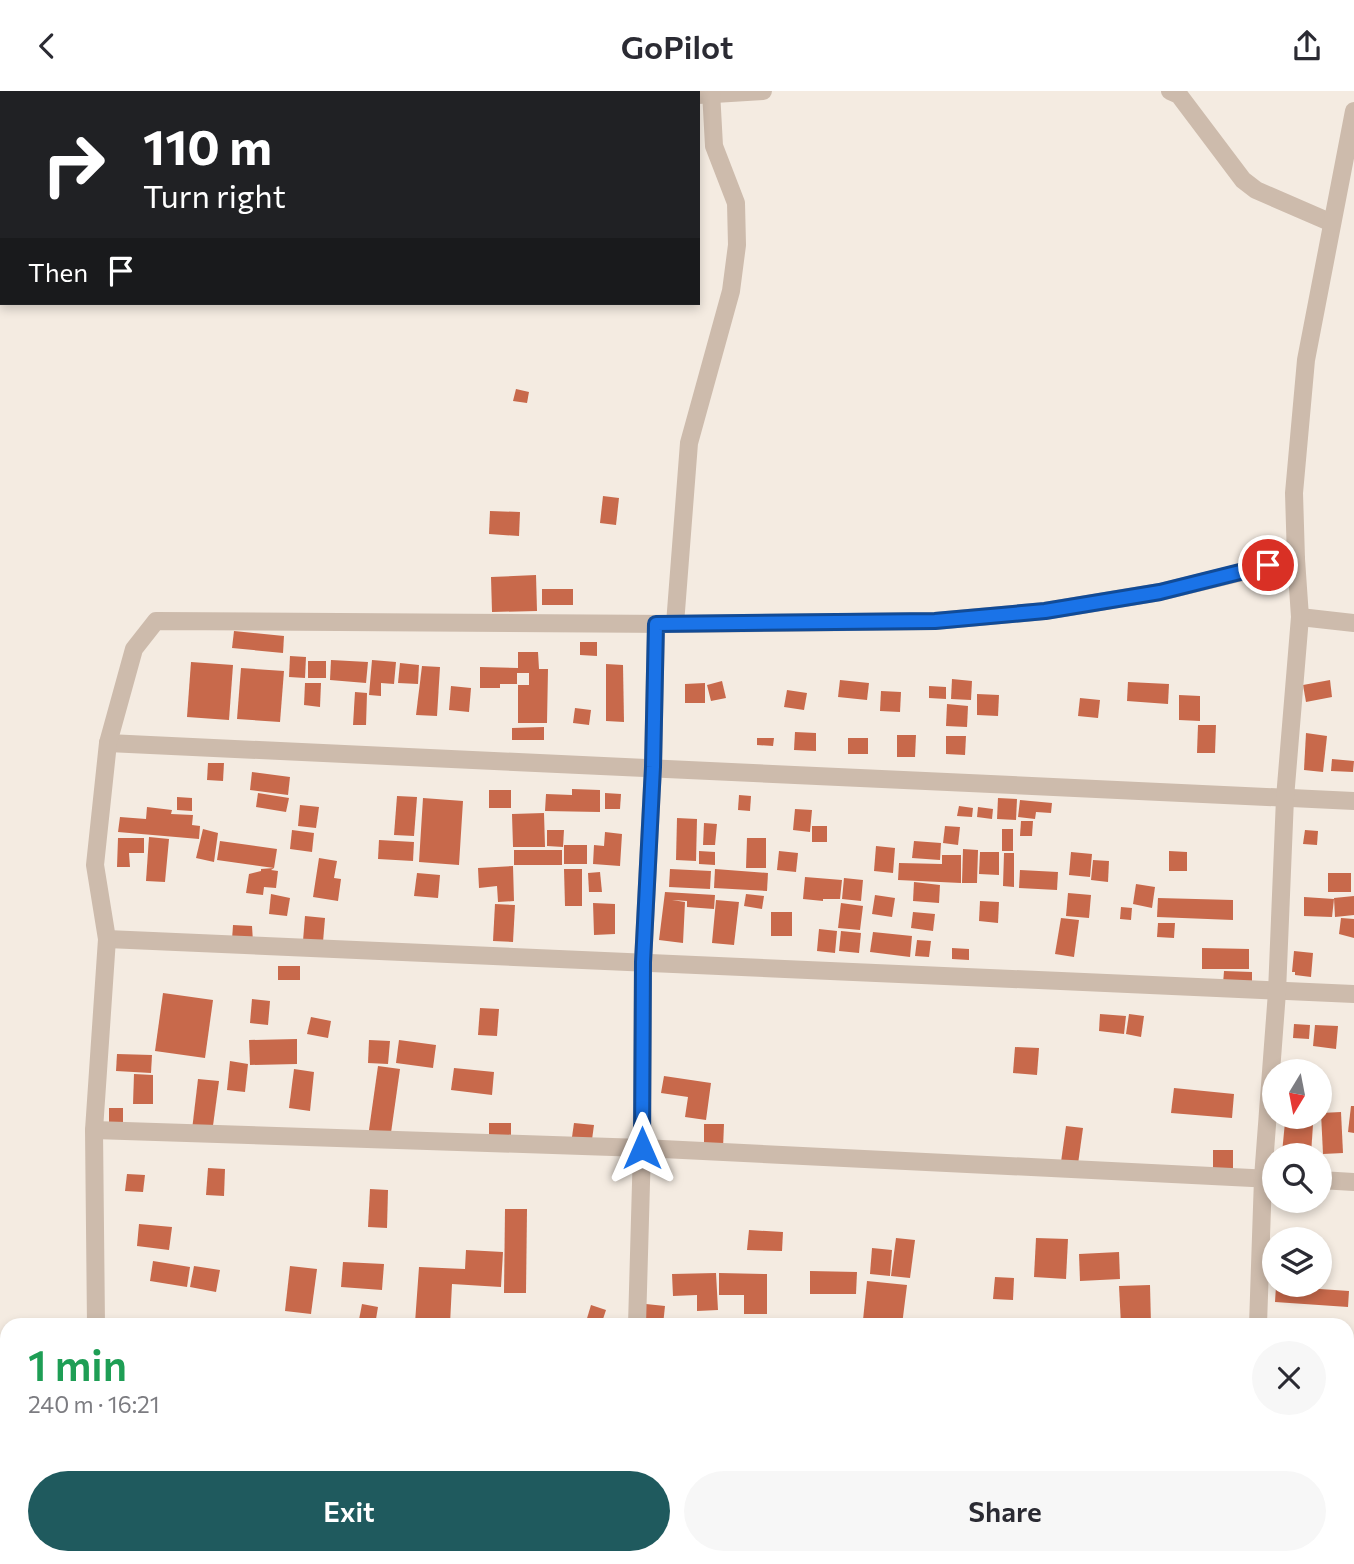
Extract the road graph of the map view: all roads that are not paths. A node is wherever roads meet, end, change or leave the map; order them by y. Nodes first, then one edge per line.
1 (763, 91) edge
2 (1170, 91) edge
3 (707, 94) edge
4 (1354, 111) edge
5 (1332, 223) junction
6 (1296, 559) junction
7 (1300, 617) junction
8 (1354, 623) edge
9 (656, 624) junction
10 (675, 624) junction
11 (108, 744) junction
12 (653, 767) junction
13 (1285, 799) junction
14 (1354, 801) edge
15 (107, 939) junction
16 (643, 962) junction
17 (1277, 992) junction
18 (1354, 994) edge
19 (94, 1129) junction
20 (1271, 1143) edge
21 (642, 1148) junction
22 (1262, 1178) edge
23 (1332, 1181) edge
24 (1354, 1182) edge
25 (1266, 1213) edge
26 (96, 1318) edge
27 (637, 1318) edge
28 (1259, 1318) edge

1 - 3 street
2 - 5 street
3 - 10 street
4 - 5 street
5 - 6 street
6 - 7 street
6 - 10 street
7 - 8 street
7 - 13 street
9 - 10 street
9 - 11 street
9 - 12 street
11 - 12 street
11 - 15 street
12 - 13 street
12 - 16 street
13 - 14 street
13 - 17 street
15 - 16 street
15 - 19 street
16 - 17 street
16 - 21 street
17 - 18 street
17 - 20 street
19 - 21 street
19 - 26 street
21 - 22 street
21 - 27 street
23 - 24 street
25 - 28 street

